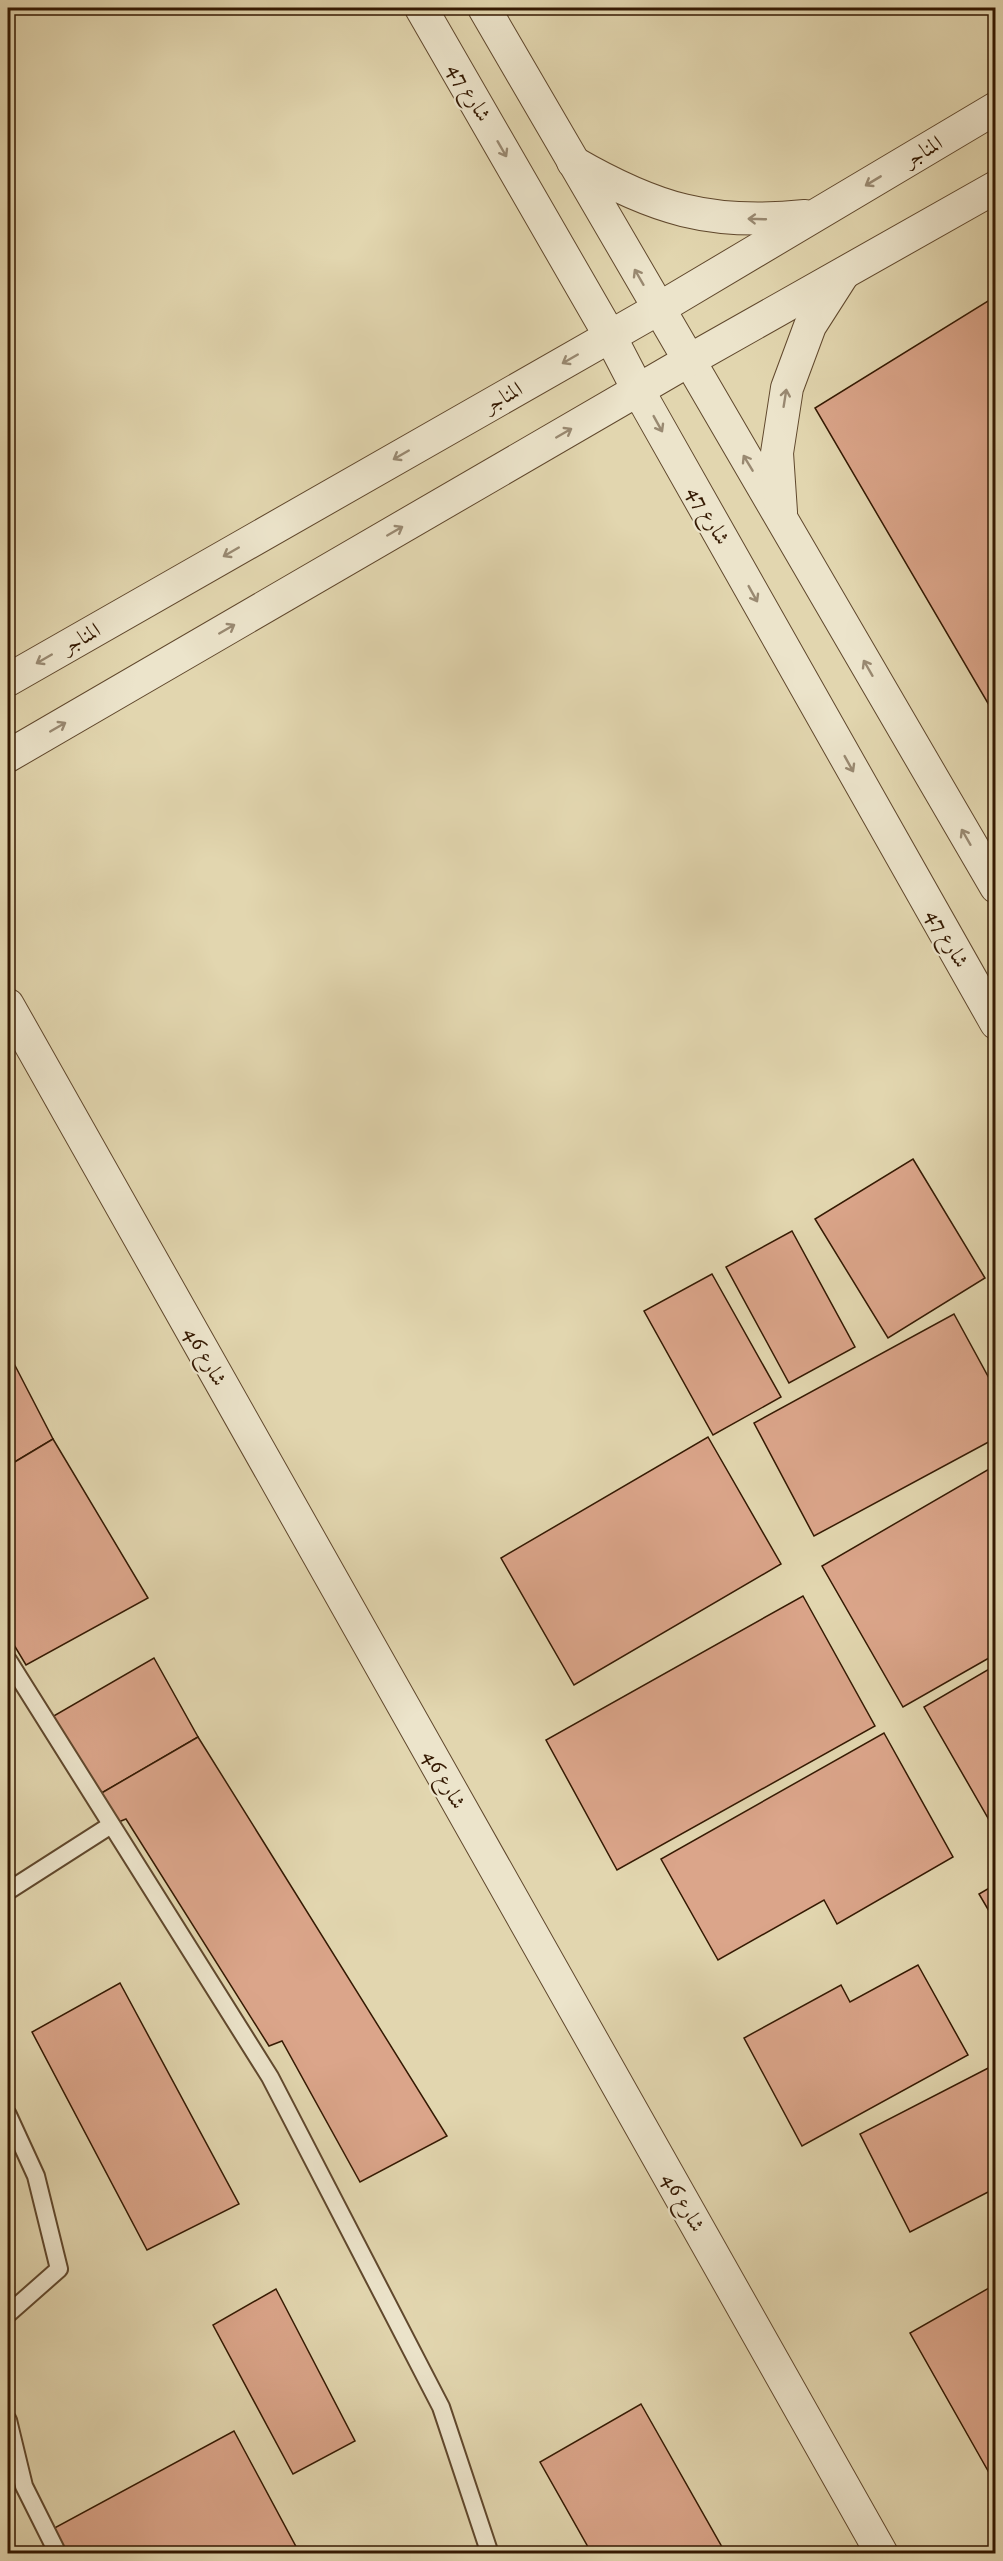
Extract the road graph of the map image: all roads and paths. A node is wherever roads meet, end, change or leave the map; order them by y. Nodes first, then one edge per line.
1 (421, 8) edge
2 (484, 8) edge
3 (996, 108) edge
4 (571, 161) junction
5 (996, 188) edge
6 (815, 215) junction
7 (846, 271) junction
8 (658, 309) junction
9 (610, 336) junction
10 (688, 361) junction
11 (638, 390) junction
12 (781, 519) junction
13 (8, 680) edge
14 (8, 756) edge
15 (996, 887) edge
16 (8, 1005) edge
17 (996, 1023) edge
18 (8, 1660) edge
19 (111, 1825) junction
20 (8, 1891) edge
21 (8, 2115) edge
22 (8, 2314) edge
23 (8, 2420) edge
24 (58, 2553) edge
25 (490, 2553) edge
26 (882, 2553) edge

1 -> 9 street, شارع 47
2 - 4 street
3 -> 6 street, المناجر
6 -> 4 street
8 -> 4 street
5 - 7 street
6 - 8 street, المناجر
7 - 10 street
12 -> 7 street
8 - 9 street, المناجر
8 - 10 street
9 - 11 street, شارع 47
9 -> 13 street, المناجر
10 - 11 street
12 -> 10 street
14 -> 11 street
11 -> 17 street, شارع 47
15 -> 12 street
16 - 26 street, شارع 46
18 - 19 lane
19 - 20 lane
19 - 25 lane
21 - 22 lane
23 - 24 lane

